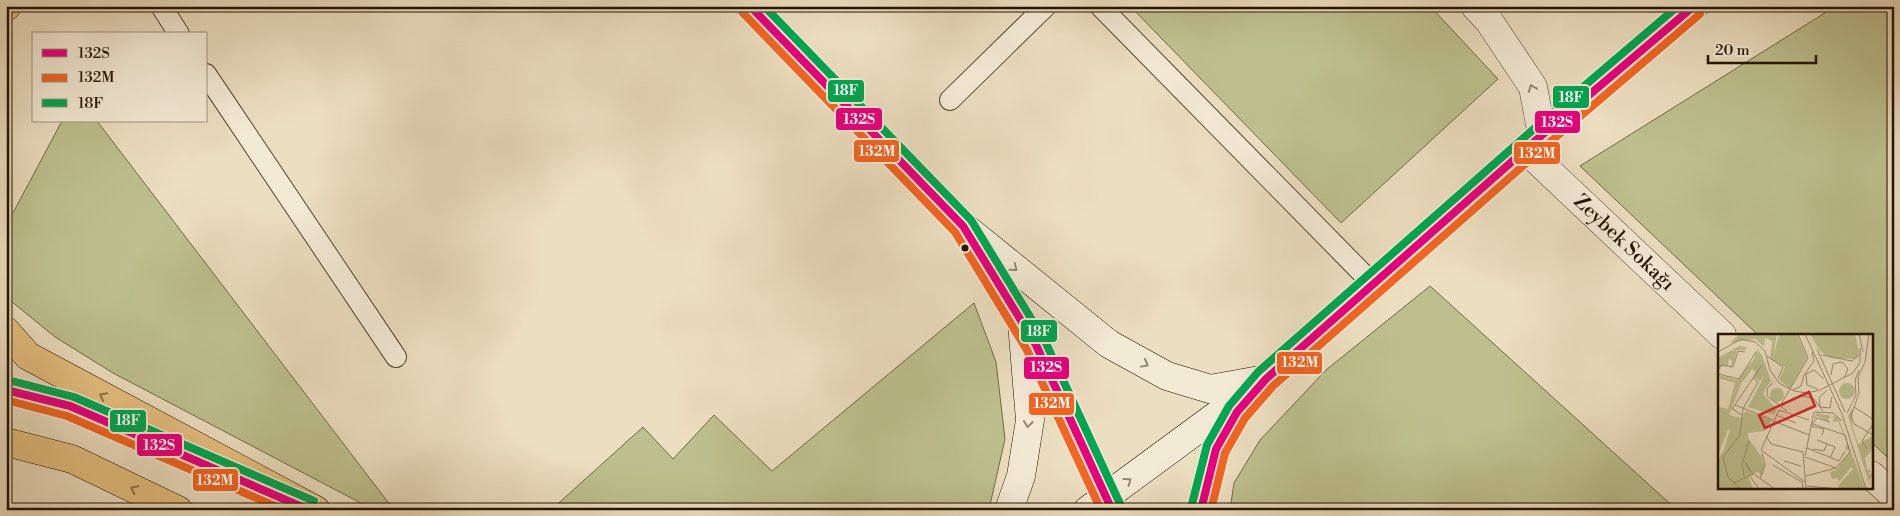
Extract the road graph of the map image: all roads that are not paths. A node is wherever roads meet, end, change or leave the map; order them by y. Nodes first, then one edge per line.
1 (161, 6) edge
2 (750, 6) edge
3 (1046, 6) edge
4 (1100, 6) edge
5 (1475, 6) edge
6 (1694, 6) edge
7 (178, 32) edge
8 (208, 77) edge
9 (950, 100) dead end
10 (1534, 143) junction
11 (963, 226) junction
12 (1373, 284) junction
13 (1022, 324) junction
14 (6, 332) edge
15 (1721, 334) edge
16 (396, 357) dead end
17 (1266, 379) junction
18 (6, 390) edge
19 (6, 442) edge
20 (1872, 476) edge
21 (1894, 496) edge
22 (1102, 506) edge
23 (178, 510) edge
24 (310, 510) edge
25 (316, 510) edge
26 (1009, 510) edge
27 (1201, 510) edge

1 - 7 lane
2 - 11 main road
3 - 9 lane
4 - 12 lane
10 -> 5 main road
6 - 10 main road
8 - 16 lane
10 - 12 main road
10 - 15 main road, Zeybek Sokağı
11 - 13 highway
11 -> 17 main road
12 - 17 main road
13 - 22 highway
13 -> 26 main road
25 -> 14 highway
22 -> 17 main road
17 - 27 highway
18 - 24 highway
23 -> 19 highway
20 - 21 main road

